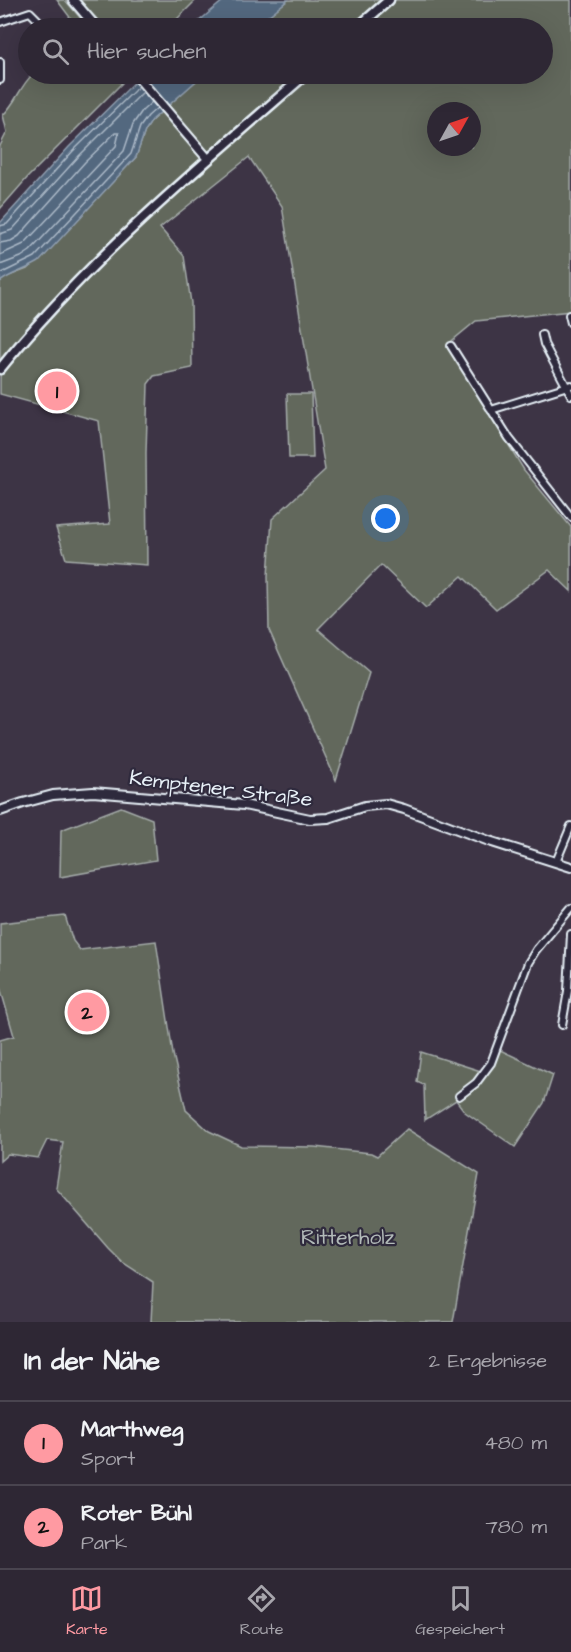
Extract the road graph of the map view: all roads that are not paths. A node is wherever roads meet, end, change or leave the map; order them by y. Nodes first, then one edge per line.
1 (73, 0) edge
2 (389, 0) edge
3 (36, 18) edge
4 (88, 18) edge
5 (368, 18) edge
6 (0, 22) edge
7 (0, 62) edge
8 (0, 80) edge
9 (144, 84) edge
10 (294, 84) edge
11 (208, 159) junction
12 (569, 315) dead end
13 (571, 322) edge
14 (542, 335) dead end
15 (451, 346) dead end
16 (0, 369) edge
17 (568, 386) edge
18 (571, 395) edge
19 (491, 410) junction
20 (571, 517) edge
21 (0, 811) edge
22 (571, 826) edge
23 (555, 862) junction
24 (571, 867) edge
25 (571, 908) edge
26 (571, 934) edge
27 (562, 1025) dead end
28 (459, 1096) dead end

1 - 4 street
2 - 5 main road
3 - 6 street
7 - 8 street
9 - 11 street
10 - 11 main road
11 - 16 main road
12 - 13 street
14 - 17 street
15 - 19 street
17 - 18 street
17 - 19 street
19 - 20 street
21 - 23 street, Kemptener Straße
22 - 23 street
23 - 24 street, Kemptener Straße
25 - 28 street
26 - 27 street

